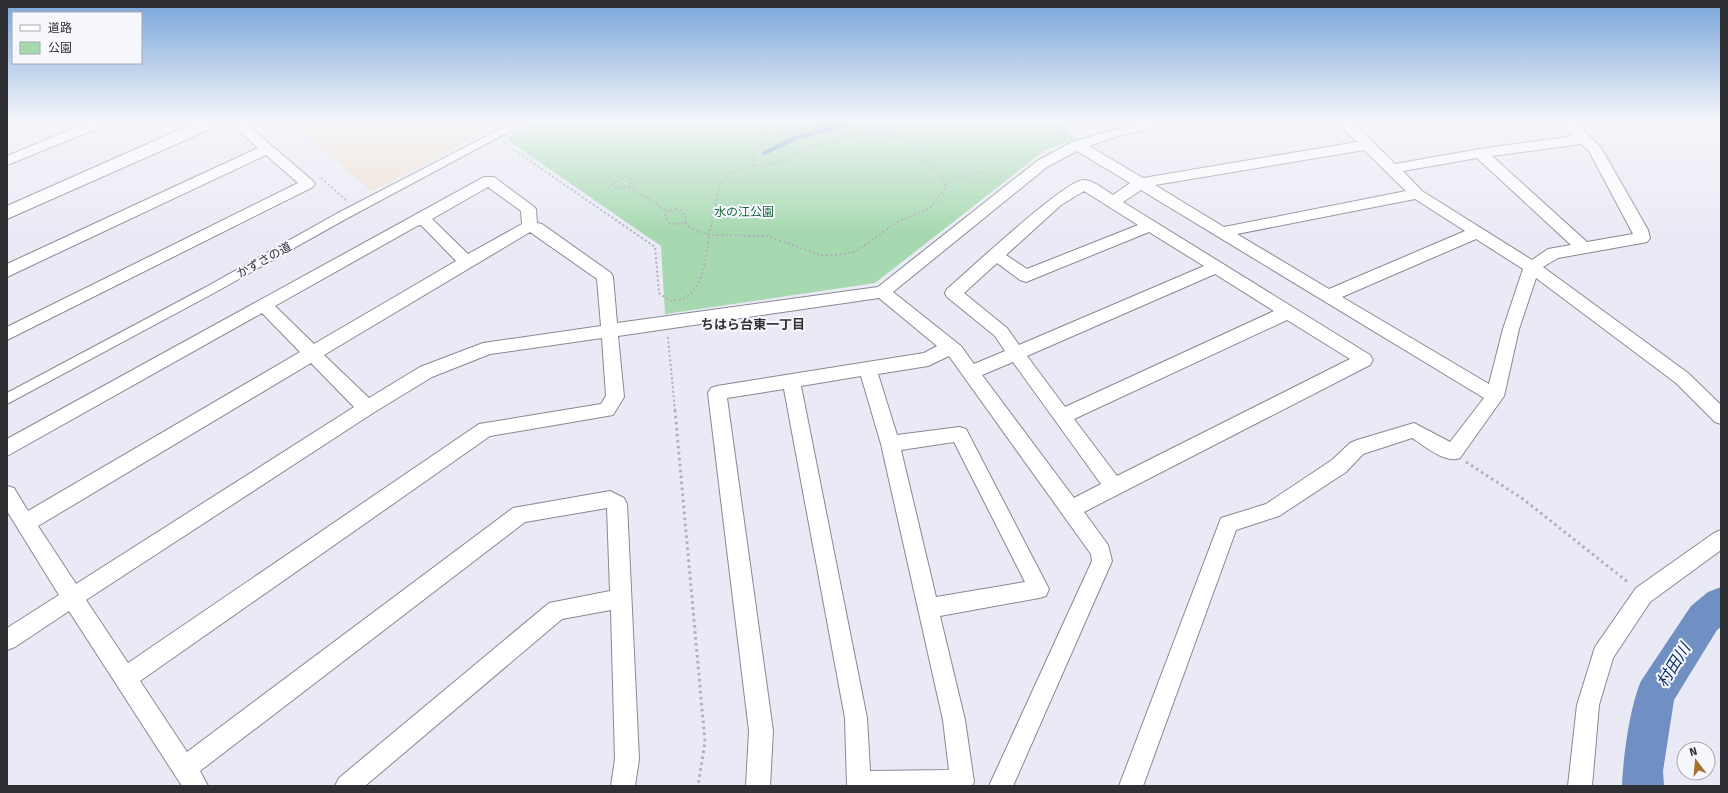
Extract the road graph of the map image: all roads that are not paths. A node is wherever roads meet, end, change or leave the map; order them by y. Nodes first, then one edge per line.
1 (128, 159) edge
2 (246, 159) edge
3 (279, 159) edge
4 (450, 159) edge
5 (1051, 159) edge
6 (1101, 159) edge
7 (1280, 159) edge
8 (1381, 159) edge
9 (1444, 159) edge
10 (1487, 159) edge
11 (1601, 159) edge
12 (1391, 168) junction
13 (1140, 182) junction
14 (1417, 194) junction
15 (1113, 202) junction
16 (7, 213) edge
17 (420, 219) junction
18 (1151, 225) junction
19 (530, 227) junction
20 (1223, 232) junction
21 (1477, 232) junction
22 (1584, 248) junction
23 (996, 255) junction
24 (466, 262) junction
25 (1217, 267) junction
26 (1532, 267) junction
27 (7, 271) edge
28 (882, 292) junction
29 (1328, 296) junction
30 (264, 305) junction
31 (1288, 312) junction
32 (610, 330) junction
33 (7, 334) edge
34 (950, 347) junction
35 (312, 353) junction
36 (1016, 354) junction
37 (868, 369) junction
38 (971, 372) junction
39 (791, 381) junction
40 (1495, 396) junction
41 (7, 399) edge
42 (367, 408) junction
43 (1062, 417) junction
44 (1721, 417) edge
45 (890, 444) junction
46 (7, 448) edge
47 (1114, 487) junction
48 (7, 494) edge
49 (1071, 509) junction
50 (25, 523) junction
51 (1721, 539) edge
52 (72, 597) junction
53 (621, 599) junction
54 (928, 608) junction
55 (7, 640) edge
56 (125, 678) junction
57 (184, 768) junction
58 (196, 786) edge
59 (347, 786) edge
60 (622, 786) edge
61 (758, 786) edge
62 (1001, 786) edge
63 (1131, 786) edge
64 (1580, 786) edge

1 - 16 street
2 - 27 street
3 - 33 street
4 - 41 street, かずさの道
5 - 28 street
6 - 13 street
7 - 13 street
8 - 12 street
9 - 12 street
10 - 22 street
11 - 22 street
12 - 14 street
13 - 15 street
13 - 20 street
14 - 20 street
14 - 21 street
15 - 18 street
15 - 23 street
17 - 19 street
17 - 24 street
17 - 30 street
18 - 23 street
18 - 25 street
19 - 24 street
19 - 32 street
20 - 29 street
21 - 26 street
21 - 29 street
22 - 26 street
23 - 36 street
24 - 35 street
25 - 31 street
25 - 36 street
26 - 40 street
26 - 44 street
28 - 32 street
28 - 34 street
29 - 40 street
30 - 35 street
30 - 46 street
31 - 43 street
31 - 47 street
32 - 42 street
32 - 56 street
34 - 37 street
34 - 38 street
35 - 42 street
35 - 50 street
36 - 38 street
36 - 43 street
37 - 39 street
37 - 45 street
38 - 49 street
39 - 54 street
39 - 61 street
40 - 63 street
42 - 52 street
43 - 47 street
45 - 54 street
45 - 54 street
47 - 49 street
48 - 50 street
49 - 62 street
50 - 52 street
51 - 64 street
52 - 55 street
52 - 56 street
53 - 57 street
53 - 59 street
53 - 60 street
56 - 57 street
57 - 58 street

